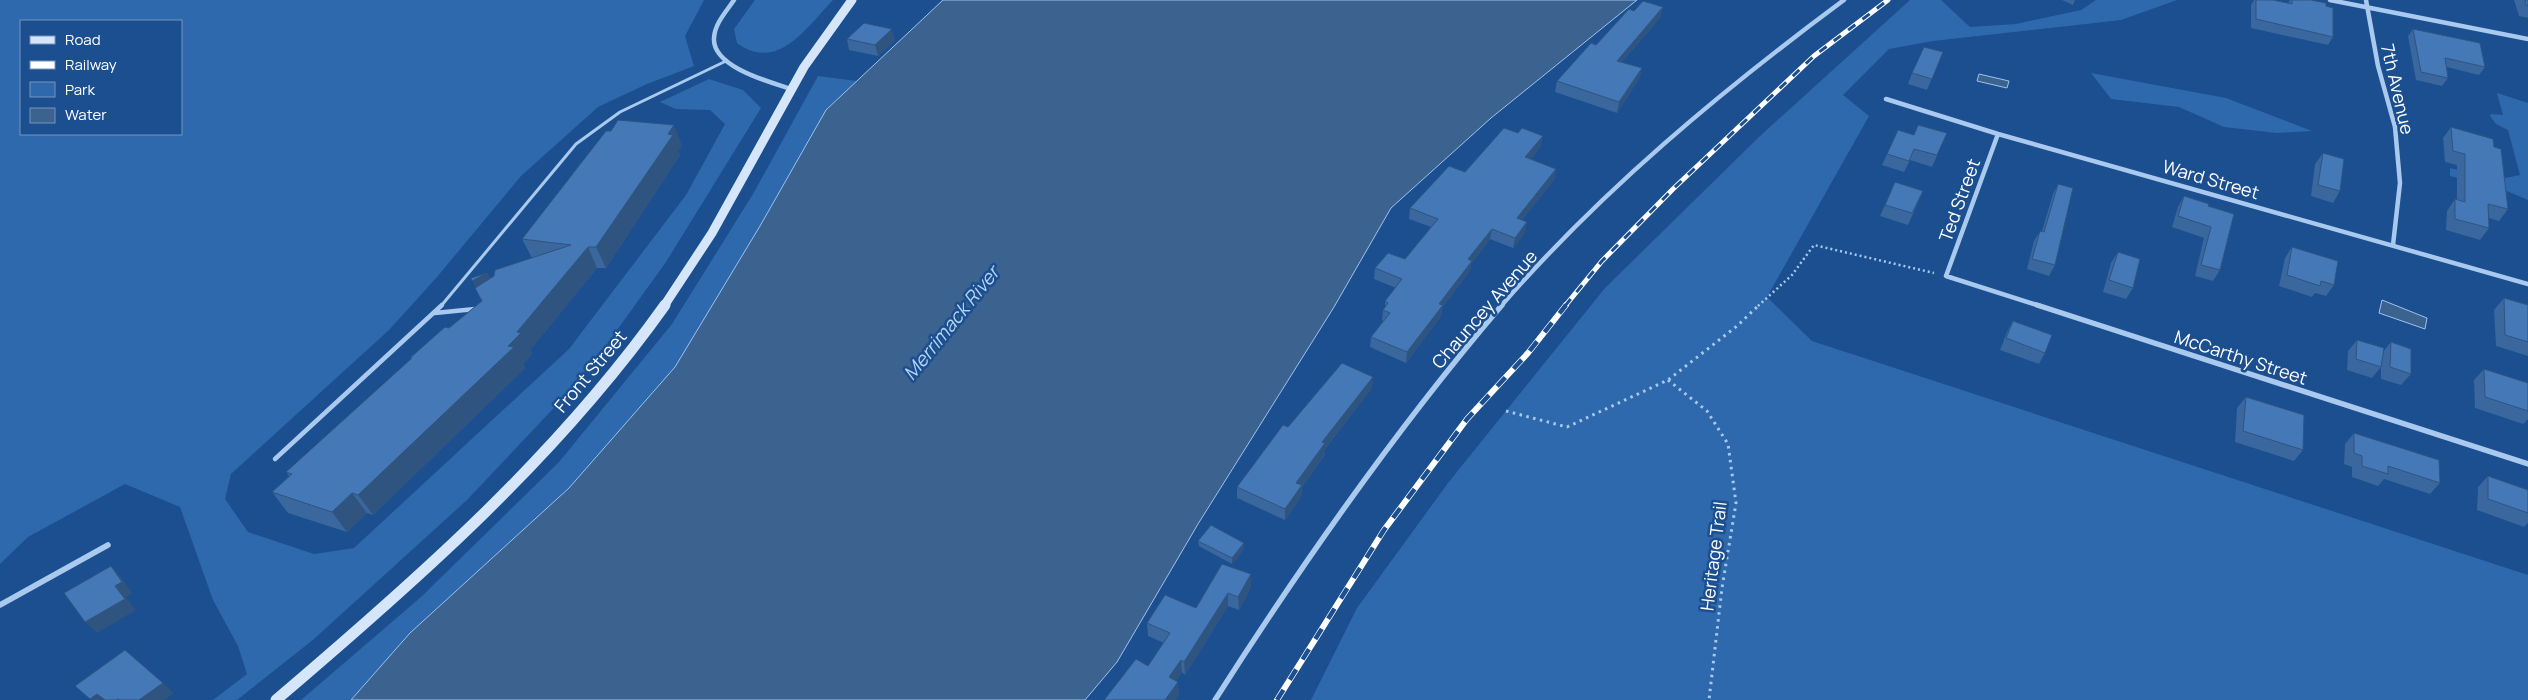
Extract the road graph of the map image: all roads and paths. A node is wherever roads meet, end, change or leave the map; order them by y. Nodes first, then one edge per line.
1 (734, 0) edge
2 (852, 0) edge
3 (1844, 0) edge
4 (2330, 0) edge
5 (2366, 0) edge
6 (2367, 7) junction
7 (2528, 39) edge
8 (726, 61) junction
9 (790, 89) junction
10 (1886, 99) dead end
11 (1998, 134) junction
12 (2394, 245) junction
13 (471, 273) junction
14 (479, 275) edge
15 (1946, 276) junction
16 (2528, 284) edge
17 (482, 308) edge
18 (435, 313) junction
19 (1668, 380) junction
20 (1506, 411) dead end
21 (275, 459) dead end
22 (2528, 464) edge
23 (108, 545) dead end
24 (0, 605) edge
25 (276, 700) edge
26 (1216, 700) edge
27 (1709, 700) edge

1 - 8 street
2 - 9 main road, Front Street
3 - 26 street, Chauncey Avenue
4 - 6 street
5 - 6 street, 7th Avenue
6 - 7 street
6 - 12 street, 7th Avenue
8 - 9 street
8 - 13 lane
9 - 25 main road, Front Street
10 - 11 street, Ward Street
11 - 12 street, Ward Street
11 - 15 street, Ted Street
12 - 16 street, Ward Street
13 - 14 lane
13 - 18 lane
15 - 19 path
15 - 22 street, McCarthy Street
17 - 18 lane
18 - 21 lane
19 - 20 path
19 - 27 path, Heritage Trail
23 - 24 street

